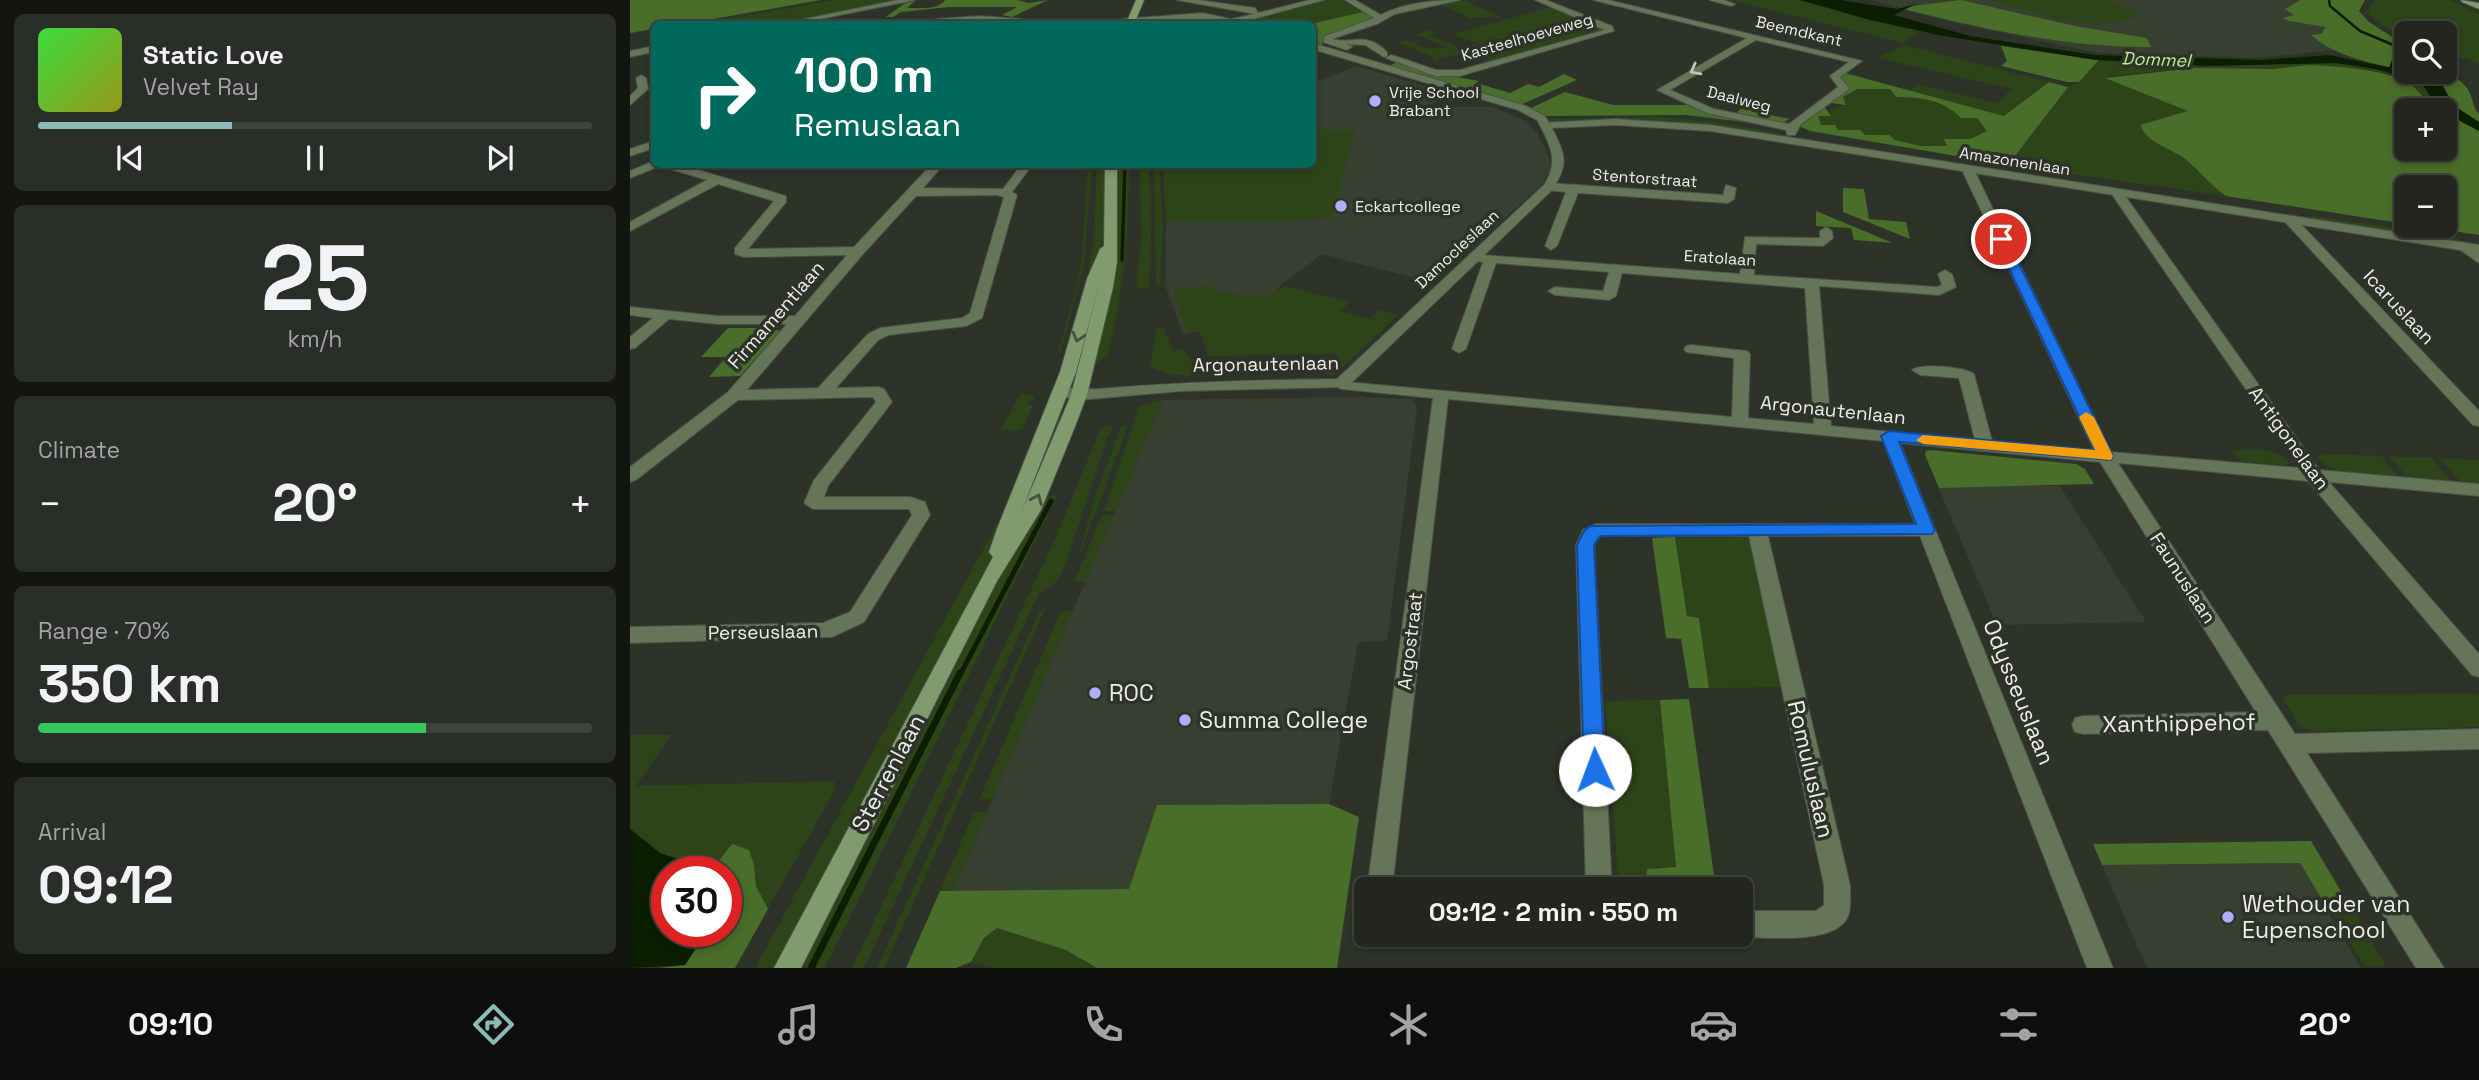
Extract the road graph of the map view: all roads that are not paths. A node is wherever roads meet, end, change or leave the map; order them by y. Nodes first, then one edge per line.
1 (911, 0) edge
2 (1132, 0) edge
3 (1140, 0) edge
4 (1235, 0) edge
5 (1320, 0) edge
6 (1349, 0) edge
7 (1456, 0) edge
8 (1539, 0) edge
9 (1568, 0) edge
10 (1597, 0) edge
11 (1713, 0) edge
12 (2465, 0) edge
13 (2472, 0) edge
14 (1188, 1) edge
15 (1731, 4) dead end
16 (2479, 4) edge
17 (1550, 5) junction
18 (1210, 6) junction
19 (1261, 14) junction
20 (1380, 18) junction
21 (800, 21) edge
22 (944, 21) edge
23 (1020, 21) edge
24 (1127, 21) edge
25 (1127, 21) edge
26 (1148, 21) edge
27 (1227, 21) edge
28 (1242, 21) edge
29 (1755, 37) junction
30 (1316, 47) edge
31 (651, 50) edge
32 (630, 54) edge
33 (1387, 56) junction
34 (1376, 65) junction
35 (651, 76) edge
36 (641, 78) junction
37 (630, 81) edge
38 (630, 102) edge
39 (1545, 125) junction
40 (1791, 130) joint
41 (651, 145) edge
42 (630, 155) edge
43 (651, 162) edge
44 (651, 165) edge
45 (677, 168) edge
46 (934, 168) edge
47 (1025, 168) edge
48 (1111, 168) edge
49 (1968, 170) junction
50 (630, 174) edge
51 (716, 180) junction
52 (1548, 187) junction
53 (1730, 187) dead end
54 (1573, 189) junction
55 (911, 192) junction
56 (1006, 192) junction
57 (2117, 193) junction
58 (2290, 220) junction
59 (630, 227) edge
60 (1826, 231) dead end
61 (1109, 243) junction
62 (1551, 246) dead end
63 (2464, 246) junction
64 (2479, 248) edge
65 (858, 251) junction
66 (1474, 257) junction
67 (1491, 258) junction
68 (2479, 259) edge
69 (1617, 268) junction
70 (1945, 274) dead end
71 (1747, 277) junction
72 (1810, 284) junction
73 (1555, 291) dead end
74 (630, 311) edge
75 (664, 316) junction
76 (798, 320) junction
77 (630, 345) edge
78 (1459, 349) dead end
79 (1691, 349) dead end
80 (1920, 370) dead end
81 (1340, 384) junction
82 (1080, 391) junction
83 (1060, 392) junction
84 (823, 393) junction
85 (1441, 393) junction
86 (734, 396) junction
87 (2479, 421) edge
88 (1740, 422) junction
89 (1823, 430) junction
90 (1889, 436) junction
91 (1985, 446) junction
92 (2105, 456) junction
93 (630, 477) edge
94 (2314, 477) junction
95 (2479, 490) edge
96 (1757, 530) junction
97 (1926, 530) junction
98 (989, 579) junction
99 (630, 635) edge
100 (2479, 669) edge
101 (2274, 721) junction
102 (2083, 725) dead end
103 (2479, 739) edge
104 (2288, 744) junction
105 (1380, 877) edge
106 (1599, 877) edge
107 (1753, 924) edge
108 (786, 968) edge
109 (2099, 968) edge
110 (2431, 968) edge

1 - 21 street
2 - 24 main road
3 - 25 main road
4 - 18 street
5 - 19 street
6 - 20 street
7 - 20 street
8 - 17 street
9 - 17 street
10 - 29 street, Beemdkant
11 - 15 street
12 - 16 main road
13 - 16 main road
14 - 18 street
17 - 33 street, Kasteelhoeveweg
18 - 19 street
19 - 28 street
20 - 33 street, Kasteelhoeveweg
22 - 23 street
26 - 27 street
29 - 40 street, Beemdkant
29 -> 40 street, Daalweg
30 - 34 street
31 - 32 street
33 - 34 street
34 - 39 street
35 - 36 street
36 - 37 street
36 - 38 street
39 - 49 street, Amazonenlaan
39 - 52 street, Damocleslaan
41 - 42 street
42 - 43 street
44 - 50 street
45 - 51 street
46 - 55 street, Firmamentlaan
47 - 56 street
48 - 61 main road, Sterrenlaan
49 - 57 street, Amazonenlaan
49 - 92 street, Faunuslaan
51 - 59 street
51 - 65 street
52 - 54 street, Stentorstraat
52 - 66 street, Damocleslaan
53 - 54 street, Stentorstraat
54 - 62 street
55 - 56 street
55 - 65 street, Firmamentlaan
56 - 84 street
57 - 58 street, Amazonenlaan
57 - 94 street, Antigonelaan
58 - 63 street, Amazonenlaan
58 - 87 street, Icaruslaan
60 - 71 street
61 - 82 main road, Sterrenlaan
61 -> 83 main road, Sterrenlaan
63 - 64 street, Amazonenlaan
63 - 68 street
65 - 76 street, Firmamentlaan
66 - 67 street, Eratolaan
66 - 81 street, Damocleslaan
67 - 69 street, Eratolaan
67 - 78 street
69 - 71 street, Eratolaan
69 - 73 street
70 - 72 street, Eratolaan
71 - 72 street, Eratolaan
72 - 89 street
74 - 75 street
75 - 76 street
75 - 77 street
76 - 86 street, Firmamentlaan
79 - 88 street
80 - 91 street
81 - 82 street, Argonautenlaan
81 - 85 street, Argonautenlaan
82 - 83 street, Argonautenlaan
98 -> 82 main road, Sterrenlaan
83 - 98 main road, Sterrenlaan
84 - 86 street
84 - 99 street, Perseuslaan
85 - 88 street, Argonautenlaan
85 - 105 street, Argostraat
86 - 93 street, Firmamentlaan
88 - 89 street, Argonautenlaan
89 - 90 street, Argonautenlaan
90 - 91 street, Argonautenlaan
90 - 97 street, Odysseuslaan
91 - 92 street, Argonautenlaan
92 - 94 street, Argonautenlaan
92 - 101 street, Faunuslaan
94 - 95 street, Argonautenlaan
94 - 100 street, Antigonelaan
96 - 97 street
96 - 106 street
96 - 107 street, Romuluslaan
97 - 109 street, Odysseuslaan
98 - 108 main road, Sterrenlaan
101 - 102 street, Xanthippehof
101 - 104 street, Faunuslaan
103 - 104 street
104 - 110 street, Faunuslaan

